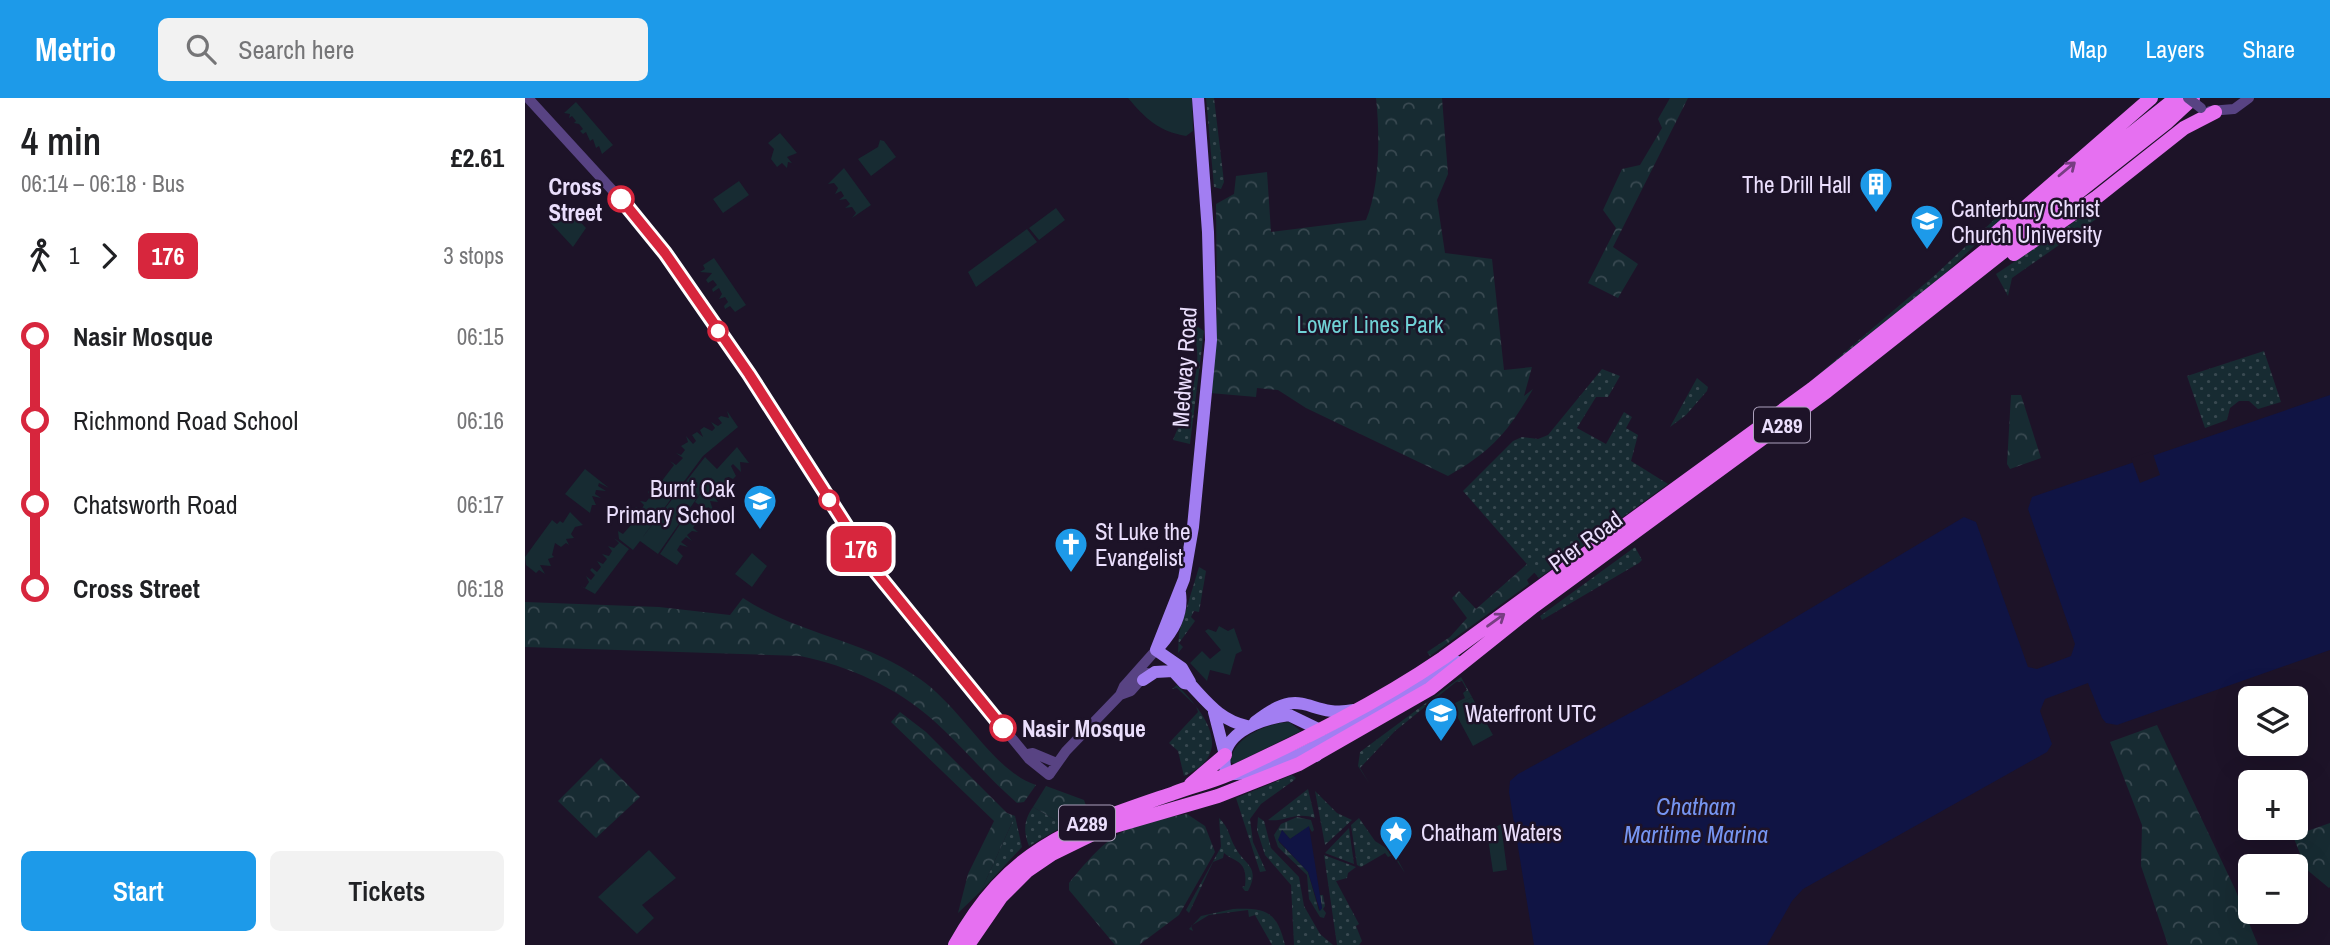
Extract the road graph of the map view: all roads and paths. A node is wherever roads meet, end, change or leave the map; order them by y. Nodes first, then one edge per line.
1 (528, 98) edge
2 (1198, 98) edge
3 (2151, 98) edge
4 (2176, 98) edge
5 (2249, 98) edge
6 (2199, 104) edge
7 (1979, 272) junction
8 (1927, 298) junction
9 (1181, 593) junction
10 (1171, 633) junction
11 (1156, 650) junction
12 (1172, 667) junction
13 (1143, 680) junction
14 (1120, 695) junction
15 (1356, 709) junction
16 (1215, 712) junction
17 (1251, 724) junction
18 (1317, 743) junction
19 (1028, 754) junction
20 (1225, 755) junction
21 (1058, 763) junction
22 (1227, 774) junction
23 (1188, 788) junction
24 (955, 945) edge
25 (968, 945) edge

1 - 19 street
2 - 9 main road, Medway Road
8 -> 3 main road
4 - 8 main road, Pier Road / A289
5 - 6 street
6 - 7 main road, Pier Road / A289
6 - 7 main road
7 - 18 main road, Pier Road / A289
15 -> 8 main road, Pier Road / A289
9 - 10 main road, Medway Road
9 - 11 main road, Medway Road
10 - 11 main road, Medway Road
10 - 12 main road
11 - 12 main road
11 - 13 street, Medway Road
11 - 14 street, Medway Road
12 - 13 main road
12 - 16 main road
13 - 14 street, Medway Road
14 - 21 street, Medway Road
15 - 17 main road
15 - 18 main road, Pier Road / A289
16 - 17 main road
16 - 20 main road
17 - 18 main road
17 - 20 main road
18 - 22 main road, Pier Road / A289
18 - 25 main road, Pier Road / A289
19 - 21 street
19 - 21 street, Medway Road
20 - 22 main road
20 - 23 main road
22 - 23 main road, Pier Road / A289
23 - 24 main road, Pier Road / A289

